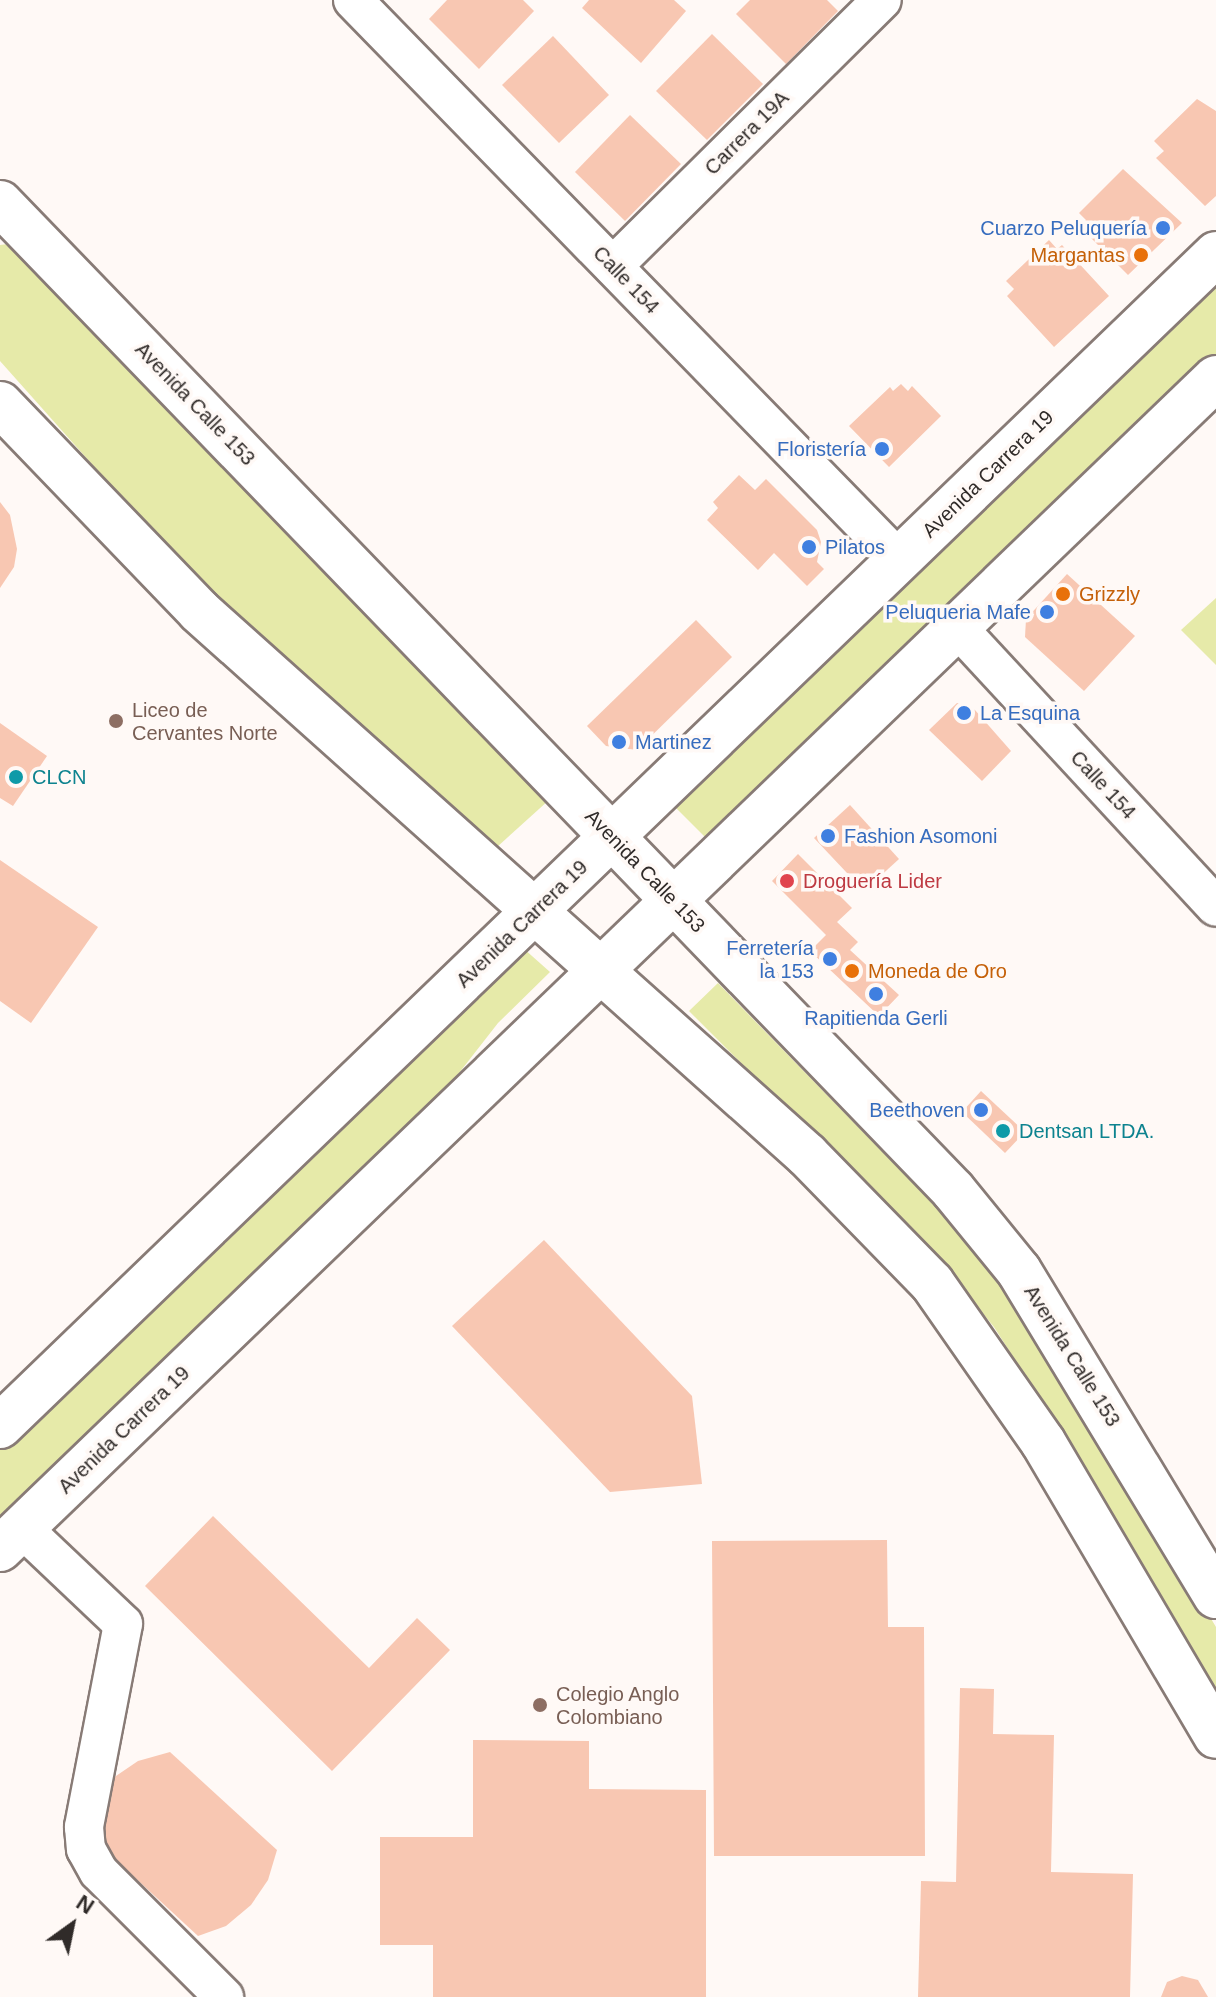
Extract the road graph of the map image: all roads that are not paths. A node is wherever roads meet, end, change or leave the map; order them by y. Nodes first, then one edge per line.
1 (882, 0) edge
2 (359, 2) edge
3 (2, 209) edge
4 (1216, 254) edge
5 (613, 266) junction
6 (1216, 378) edge
7 (0, 404) edge
8 (899, 560) junction
9 (957, 627) junction
10 (612, 837) junction
11 (673, 900) junction
12 (1216, 907) edge
13 (536, 910) junction
14 (602, 970) junction
15 (0, 1426) edge
16 (11, 1539) edge
17 (1216, 1596) edge
18 (1216, 1736) edge
19 (224, 1997) edge

1 - 5 street, Carrera 19A
2 - 5 street, Calle 154
3 - 10 main road, Avenida Calle 153
4 - 8 main road, Avenida Carrera 19
5 - 8 street, Calle 154
6 - 9 main road, Avenida Carrera 19
7 - 13 main road
8 - 10 main road, Avenida Carrera 19
9 - 11 main road, Avenida Carrera 19
9 - 12 street, Calle 154
10 - 11 main road, Avenida Calle 153
10 - 13 main road, Avenida Carrera 19
11 - 14 main road, Avenida Carrera 19
11 - 17 main road, Avenida Calle 153
13 - 14 main road
13 - 15 main road, Avenida Carrera 19
14 - 16 main road, Avenida Carrera 19
14 - 18 main road
16 - 19 street

